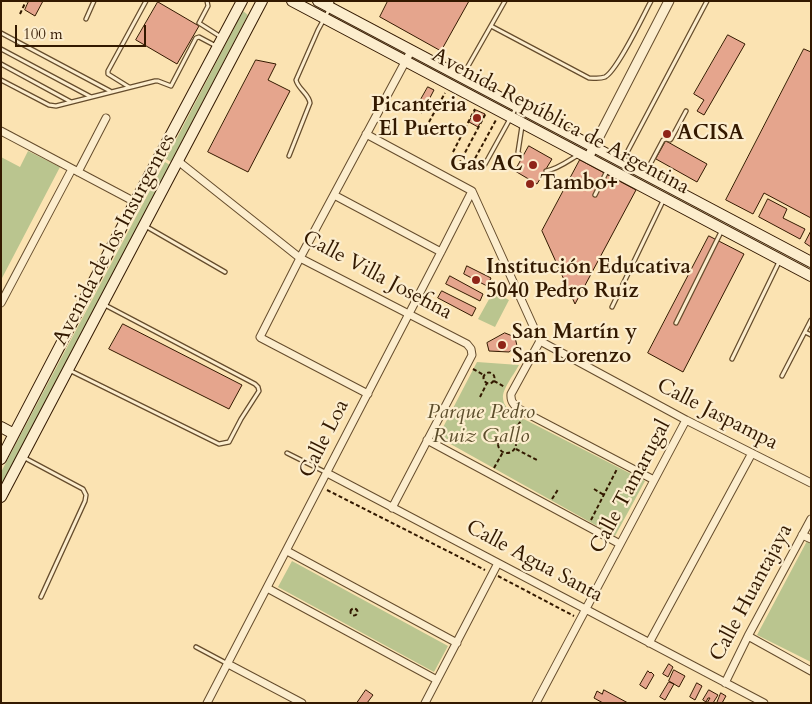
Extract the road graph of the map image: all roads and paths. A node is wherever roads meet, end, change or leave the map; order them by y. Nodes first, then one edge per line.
1 (26, 1) edge
2 (94, 1) edge
3 (146, 1) edge
4 (207, 1) edge
5 (242, 1) edge
6 (262, 1) edge
7 (292, 1) edge
8 (318, 1) edge
9 (505, 1) edge
10 (651, 1) edge
11 (669, 1) edge
12 (707, 1) edge
13 (331, 5) edge
14 (20, 14) dead end
15 (86, 19) dead end
16 (325, 19) junction
17 (491, 26) junction
18 (1, 33) edge
19 (220, 43) junction
20 (1, 49) edge
21 (411, 50) junction
22 (405, 61) junction
23 (1, 64) edge
24 (462, 78) junction
25 (1, 80) edge
26 (450, 85) junction
27 (129, 87) junction
28 (110, 91) junction
29 (91, 97) junction
30 (480, 100) junction
31 (72, 102) junction
32 (490, 106) junction
33 (516, 106) junction
34 (500, 111) junction
35 (686, 111) dead end
36 (511, 117) junction
37 (106, 118) dead end
38 (429, 122) dead end
39 (522, 123) junction
40 (1, 131) edge
41 (366, 134) junction
42 (593, 147) junction
43 (453, 152) dead end
44 (289, 156) dead end
45 (584, 156) junction
46 (521, 157) dead end
47 (178, 161) junction
48 (622, 162) junction
49 (459, 164) dead end
50 (472, 164) dead end
51 (484, 166) dead end
52 (609, 169) junction
53 (75, 170) junction
54 (546, 171) dead end
55 (644, 174) junction
56 (472, 191) junction
57 (334, 194) junction
58 (595, 195) dead end
59 (665, 198) junction
60 (136, 202) junction
61 (144, 225) junction
62 (722, 229) junction
63 (441, 252) junction
64 (300, 258) junction
65 (780, 259) junction
66 (811, 262) edge
67 (225, 272) dead end
68 (811, 276) edge
69 (1, 303) edge
70 (102, 304) junction
71 (612, 307) dead end
72 (409, 314) junction
73 (811, 320) edge
74 (676, 324) dead end
75 (805, 332) junction
76 (811, 335) edge
77 (540, 340) junction
78 (732, 359) dead end
79 (466, 366) junction
80 (68, 369) junction
81 (485, 376) junction
82 (782, 376) dead end
83 (494, 381) junction
84 (487, 383) junction
85 (512, 390) junction
86 (368, 394) junction
87 (480, 397) dead end
88 (526, 413) junction
89 (686, 420) junction
90 (1, 427) edge
91 (512, 436) junction
92 (9, 438) edge
93 (427, 440) junction
94 (516, 449) junction
95 (503, 452) junction
96 (287, 453) dead end
97 (752, 453) junction
98 (22, 457) junction
99 (1, 460) edge
100 (537, 460) dead end
101 (621, 462) junction
102 (327, 473) junction
103 (490, 474) junction
104 (654, 480) junction
105 (811, 483) edge
106 (320, 486) junction
107 (559, 488) dead end
108 (594, 489) dead end
109 (604, 495) junction
110 (1, 497) edge
111 (548, 506) junction
112 (392, 508) junction
113 (811, 519) edge
114 (588, 527) junction
115 (802, 535) junction
116 (811, 539) edge
117 (620, 544) junction
118 (286, 551) junction
119 (498, 563) junction
120 (493, 574) junction
121 (267, 588) junction
122 (41, 597) dead end
123 (586, 609) junction
124 (580, 619) junction
125 (748, 636) junction
126 (457, 643) junction
127 (650, 643) junction
128 (196, 647) dead end
129 (228, 664) junction
130 (811, 671) edge
131 (437, 680) junction
132 (725, 683) junction
133 (207, 703) edge
134 (302, 703) edge
135 (425, 703) edge
136 (536, 703) edge
137 (764, 703) edge

1 - 14 path
2 - 15 lane
3 - 27 lane
4 - 19 lane
5 - 19 main road, Avenida de los Insurgentes
6 - 47 main road, Avenida de los Insurgentes
7 - 16 main road, Avenida República de Argentina
8 - 13 main road, Avenida República de Argentina
9 - 17 lane
10 - 17 lane
11 - 42 street
12 - 48 lane
13 - 16 lane
13 - 21 main road, Avenida República de Argentina
16 - 22 main road, Avenida República de Argentina
16 - 44 lane
17 - 24 lane
18 - 28 lane
19 - 27 lane
19 - 60 main road, Avenida de los Insurgentes
20 - 29 lane
21 - 22 street
21 - 24 main road, Avenida República de Argentina
22 - 26 main road, Avenida República de Argentina
22 - 41 street
23 - 31 lane
24 - 33 main road, Avenida República de Argentina
25 - 31 lane
26 - 30 main road, Avenida República de Argentina
26 - 38 path
27 - 28 lane
28 - 29 lane
29 - 31 lane
30 - 32 main road, Avenida República de Argentina
30 - 43 path
32 - 34 main road, Avenida República de Argentina
32 - 49 path
33 - 36 lane
33 - 42 main road, Avenida República de Argentina
34 - 36 main road, Avenida República de Argentina
34 - 50 path
35 - 55 lane
36 - 39 main road, Avenida República de Argentina
36 - 51 lane
37 - 53 street
39 - 45 main road, Avenida República de Argentina
39 - 46 lane
40 - 53 street
41 - 56 street
41 - 57 street
42 - 45 street
42 - 48 main road, Avenida República de Argentina
45 - 52 main road, Avenida República de Argentina
45 - 54 lane
47 - 61 main road, Avenida de los Insurgentes
47 - 64 street, Calle Villa Josefina
48 - 55 main road, Avenida República de Argentina
52 - 58 lane
52 - 59 main road, Avenida República de Argentina
53 - 60 street
53 - 69 street
55 - 66 main road, Avenida República de Argentina
56 - 63 street, Calle Loa
56 - 77 street
57 - 63 street
57 - 64 street
59 - 62 main road, Avenida República de Argentina
59 - 71 lane
60 - 92 main road, Avenida de los Insurgentes
61 - 67 lane
61 - 70 main road, Avenida de los Insurgentes
62 - 65 main road, Avenida República de Argentina
62 - 74 lane
63 - 72 street, Calle Loa
64 - 72 street, Calle Villa Josefina
64 - 86 street
65 - 68 main road, Avenida República de Argentina
65 - 78 lane
70 - 80 main road, Avenida de los Insurgentes
70 - 80 lane
72 - 79 street, Calle Villa Josefina
72 - 86 street, Calle Loa
73 - 75 lane
75 - 76 lane
75 - 82 lane
77 - 85 street
77 - 89 street, Calle Jaspampa
79 - 81 path
79 - 93 street
80 - 98 main road, Avenida de los Insurgentes
81 - 83 path
81 - 84 path
83 - 84 path
83 - 85 path
84 - 87 path
85 - 88 street
86 - 102 street, Calle Loa
88 - 91 path
88 - 101 street
89 - 97 street, Calle Jaspampa
89 - 104 street, Calle Tamarugal
90 - 92 main road
91 - 94 path
91 - 95 path
92 - 99 main road, Avenida de los Insurgentes
93 - 103 street
93 - 112 street
94 - 95 path
94 - 100 path
95 - 103 path
96 - 102 lane, Calle Agua Santa
97 - 105 street, Calle Jaspampa
97 - 127 street
98 - 110 main road, Avenida de los Insurgentes
98 - 122 lane
101 - 104 street
101 - 109 path
102 - 106 street, Calle Loa
102 - 112 street, Calle Agua Santa
103 - 111 street
104 - 117 street, Calle Tamarugal
106 - 118 street, Calle Loa
106 - 120 path
107 - 111 path
108 - 109 path
109 - 114 path
111 - 114 street
112 - 119 street, Calle Agua Santa
113 - 115 street, Calle Huantajaya
114 - 117 street
115 - 116 street
115 - 125 street, Calle Huantajaya
117 - 123 street, Calle Tamarugal
118 - 121 street, Calle Loa
118 - 126 street
119 - 120 street
119 - 123 street, Calle Agua Santa
120 - 124 path
120 - 126 street
121 - 129 street, Calle Loa
121 - 131 street
123 - 124 street, Calle Tamarugal
123 - 127 street, Calle Agua Santa
124 - 136 street, Calle Tamarugal
125 - 130 street
125 - 132 street, Calle Huantajaya
126 - 131 street
127 - 132 street, Calle Agua Santa
128 - 129 lane
129 - 133 street, Calle Loa
129 - 134 street
131 - 135 street
132 - 137 street, Calle Agua Santa

